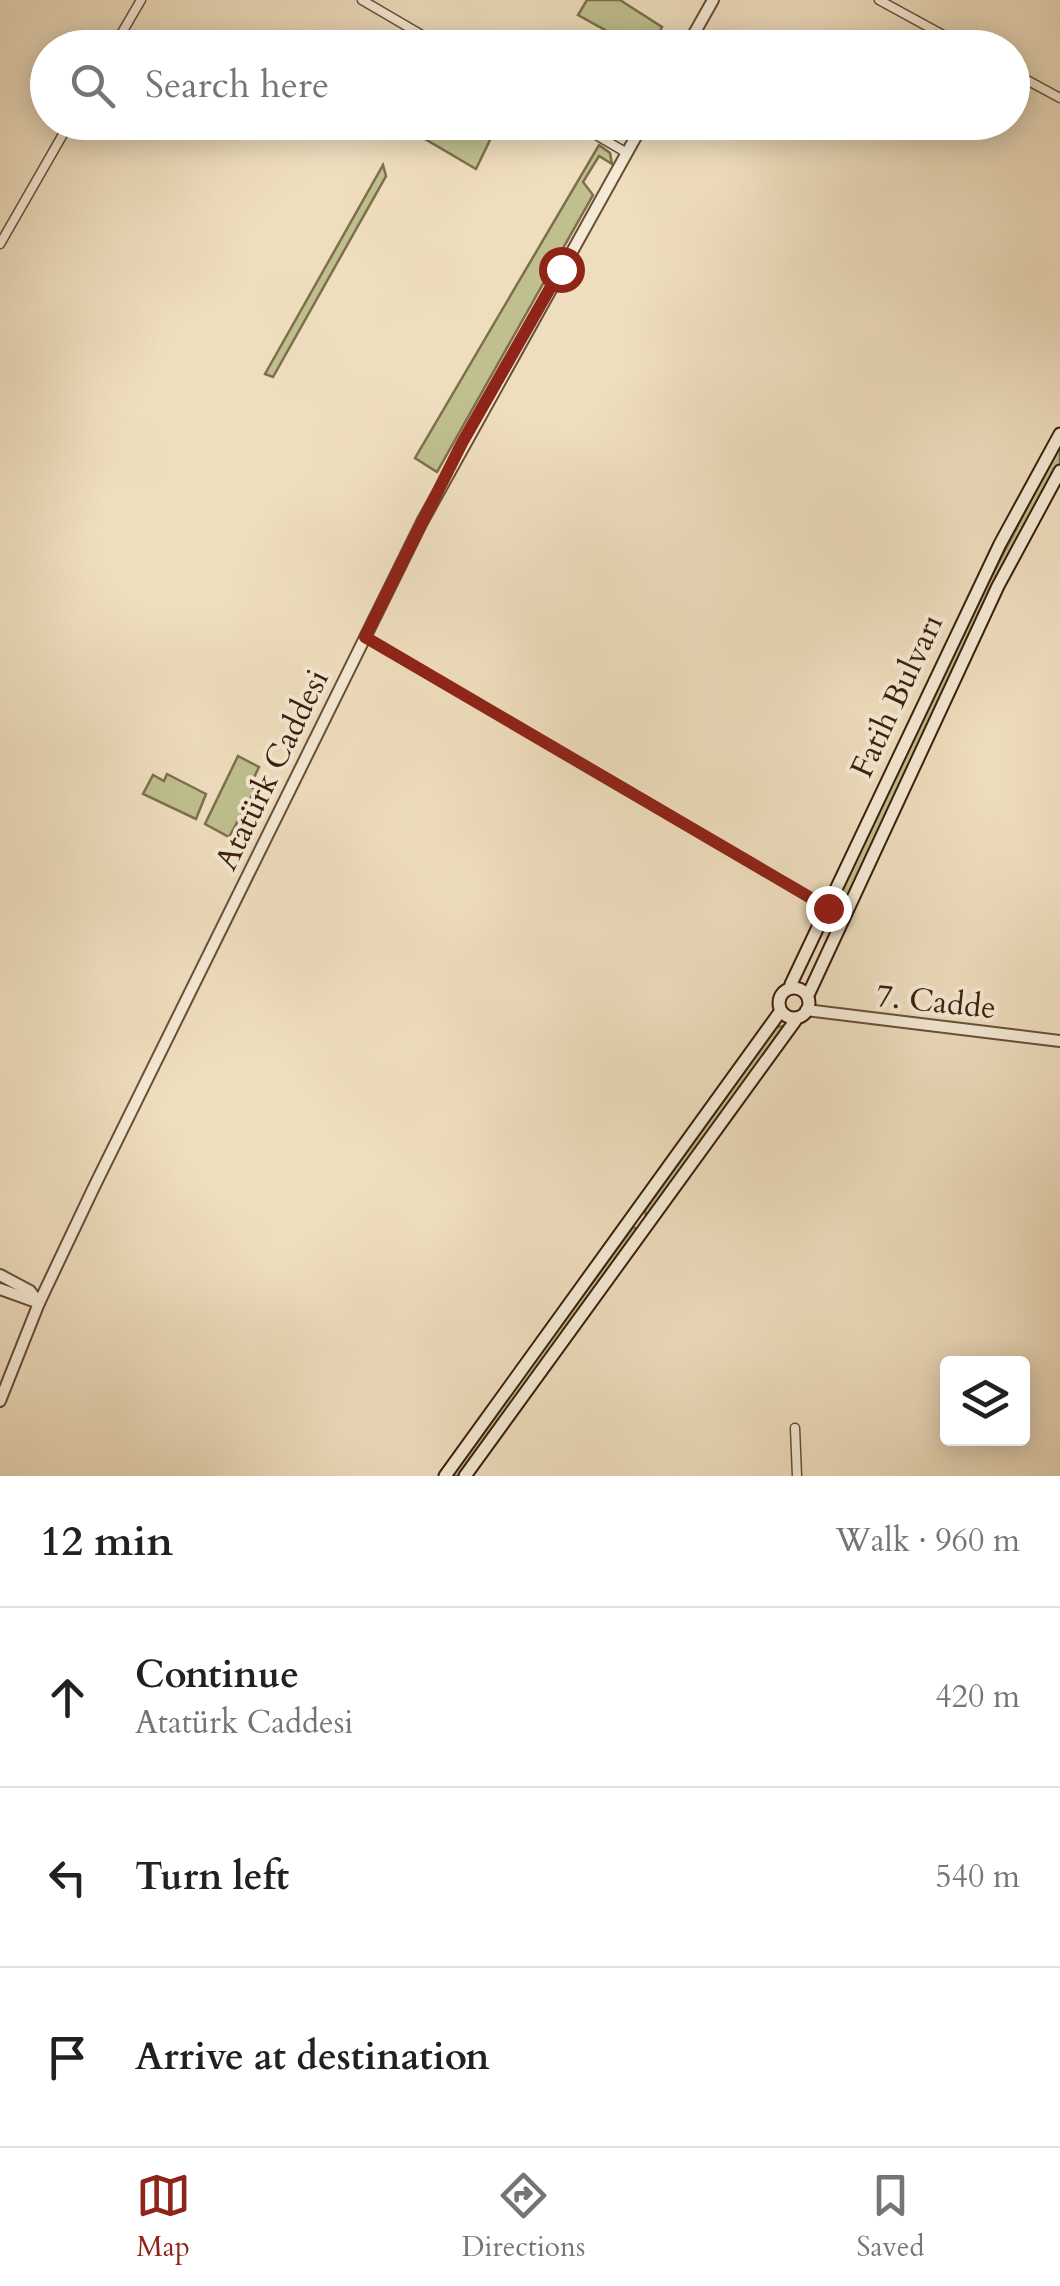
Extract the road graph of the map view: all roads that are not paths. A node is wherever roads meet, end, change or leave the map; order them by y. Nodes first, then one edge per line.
1 (141, 0) edge
2 (362, 0) edge
3 (714, 0) edge
4 (879, 0) edge
5 (124, 30) edge
6 (413, 30) edge
7 (696, 30) edge
8 (934, 30) edge
9 (1030, 82) edge
10 (1060, 98) edge
11 (60, 140) edge
12 (605, 140) edge
13 (634, 140) edge
14 (627, 153) junction
15 (0, 244) edge
16 (1060, 434) edge
17 (1060, 471) edge
18 (365, 637) junction
19 (828, 908) junction
20 (829, 944) junction
21 (791, 984) junction
22 (808, 993) junction
23 (806, 1010) junction
24 (780, 1012) junction
25 (795, 1021) junction
26 (1060, 1042) edge
27 (0, 1275) edge
28 (0, 1288) edge
29 (39, 1303) junction
30 (0, 1401) edge
31 (795, 1428) dead end
32 (445, 1476) edge
33 (465, 1476) edge
34 (796, 1476) edge

1 - 5 street
2 - 6 street
3 - 7 street
4 - 8 street
9 - 10 street
11 - 15 street
12 - 14 street
13 - 14 street, Atatürk Caddesi
14 - 18 street, Atatürk Caddesi
16 - 19 main road, Fatih Bulvarı
17 - 20 main road, Fatih Bulvarı
18 - 19 street
18 - 29 street, Atatürk Caddesi
19 - 20 street
19 - 21 main road, Fatih Bulvarı
20 - 22 main road, Fatih Bulvarı
21 - 22 main road
21 - 24 main road, Fatih Bulvarı
22 - 23 main road, Fatih Bulvarı
23 - 25 main road
23 - 26 street, 7. Cadde
24 - 25 main road
24 - 32 main road, Fatih Bulvarı
25 - 33 main road
27 - 29 street
28 - 29 street
29 - 30 street, Atatürk Caddesi
31 - 34 street

